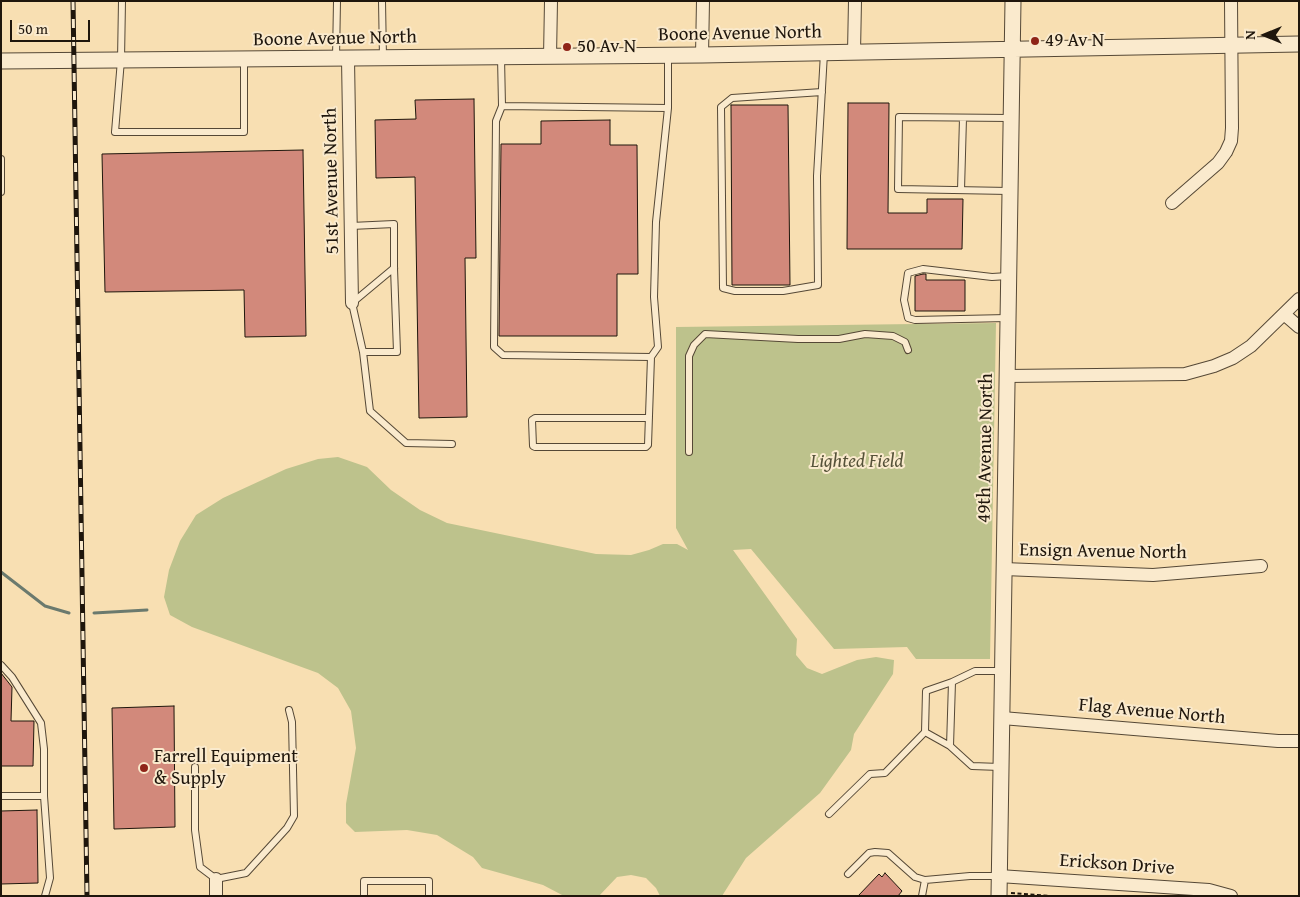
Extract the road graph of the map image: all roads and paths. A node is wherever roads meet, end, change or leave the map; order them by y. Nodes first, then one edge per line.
1 (122, 1) edge
2 (337, 1) edge
3 (382, 1) edge
4 (551, 1) edge
5 (703, 1) edge
6 (855, 1) edge
7 (1013, 1) edge
8 (1231, 1) edge
9 (1299, 44) edge
10 (1231, 45) junction
11 (1012, 50) junction
12 (854, 52) junction
13 (824, 53) junction
14 (668, 55) junction
15 (702, 56) junction
16 (501, 57) junction
17 (550, 57) junction
18 (342, 59) junction
19 (383, 59) junction
20 (121, 60) junction
21 (244, 60) junction
22 (1, 61) edge
23 (822, 92) junction
24 (502, 106) junction
25 (668, 108) junction
26 (963, 118) junction
27 (1011, 118) junction
28 (1, 159) edge
29 (961, 190) junction
30 (1009, 191) junction
31 (1, 192) edge
32 (1172, 203) dead end
33 (351, 226) junction
34 (394, 268) junction
35 (1008, 276) junction
36 (1299, 299) edge
37 (352, 303) junction
38 (1284, 314) junction
39 (1008, 318) junction
40 (1299, 327) edge
41 (908, 350) dead end
42 (363, 352) junction
43 (651, 357) junction
44 (1007, 376) junction
45 (649, 418) junction
46 (452, 444) dead end
47 (689, 452) dead end
48 (1262, 566) dead end
49 (1004, 569) junction
50 (1, 665) edge
51 (1002, 671) junction
52 (952, 682) junction
53 (289, 710) dead end
54 (1002, 718) junction
55 (925, 732) junction
56 (1299, 741) edge
57 (950, 746) junction
58 (195, 767) dead end
59 (1000, 767) junction
60 (1, 796) edge
61 (44, 796) junction
62 (829, 814) dead end
63 (848, 874) dead end
64 (999, 876) junction
65 (216, 879) junction
66 (925, 880) junction
67 (1004, 894) edge
68 (45, 896) edge
69 (216, 896) edge
70 (364, 896) edge
71 (429, 896) edge
72 (922, 896) edge
73 (1051, 896) edge
74 (1231, 896) edge

1 - 20 lane
2 - 18 lane
3 - 19 lane
4 - 17 street
5 - 15 street
6 - 12 street
7 - 11 street, 49th Avenue North
8 - 10 street
9 - 10 street, Boone Avenue North
10 - 11 street, Boone Avenue North
10 - 32 street
11 - 12 street, Boone Avenue North
11 - 27 street, 49th Avenue North
12 - 13 street, Boone Avenue North
13 - 15 street, Boone Avenue North
13 - 23 lane
14 - 15 street, Boone Avenue North
14 - 17 street, Boone Avenue North
14 - 25 lane
16 - 17 street, Boone Avenue North
16 - 19 street, Boone Avenue North
16 - 24 lane
18 - 19 street, Boone Avenue North
18 - 21 street, Boone Avenue North
18 - 33 street, 51st Avenue North
20 - 21 street, Boone Avenue North
20 - 21 lane
20 - 22 street, Boone Avenue North
23 - 23 lane
24 - 25 lane
24 - 43 lane
25 - 43 lane
26 - 27 lane
26 - 29 lane
26 - 29 lane
27 - 30 street, 49th Avenue North
28 - 31 lane
29 - 30 lane
30 - 35 street, 49th Avenue North
33 - 34 lane
33 - 37 street, 51st Avenue North
34 - 37 lane
34 - 42 lane
35 - 39 street, 49th Avenue North
35 - 39 lane
36 - 38 street
37 - 42 lane
38 - 40 street
38 - 44 street
39 - 44 street, 49th Avenue North
41 - 47 lane
42 - 46 lane
43 - 45 lane
44 - 49 street, 49th Avenue North
45 - 45 lane
48 - 49 street, Ensign Avenue North
49 - 51 street, 49th Avenue North
50 - 61 lane
51 - 52 lane
51 - 54 street, 49th Avenue North
52 - 55 lane
52 - 57 lane
53 - 65 lane
54 - 56 street, Flag Avenue North
54 - 59 street, 49th Avenue North
55 - 57 lane
55 - 62 lane
57 - 59 lane
58 - 65 lane
59 - 64 street, 49th Avenue North
60 - 61 lane
61 - 68 lane
63 - 66 lane
64 - 66 lane
64 - 67 street, 49th Avenue North
64 - 74 street, Erickson Drive
65 - 69 street
66 - 72 lane
67 - 73 path
70 - 71 lane

